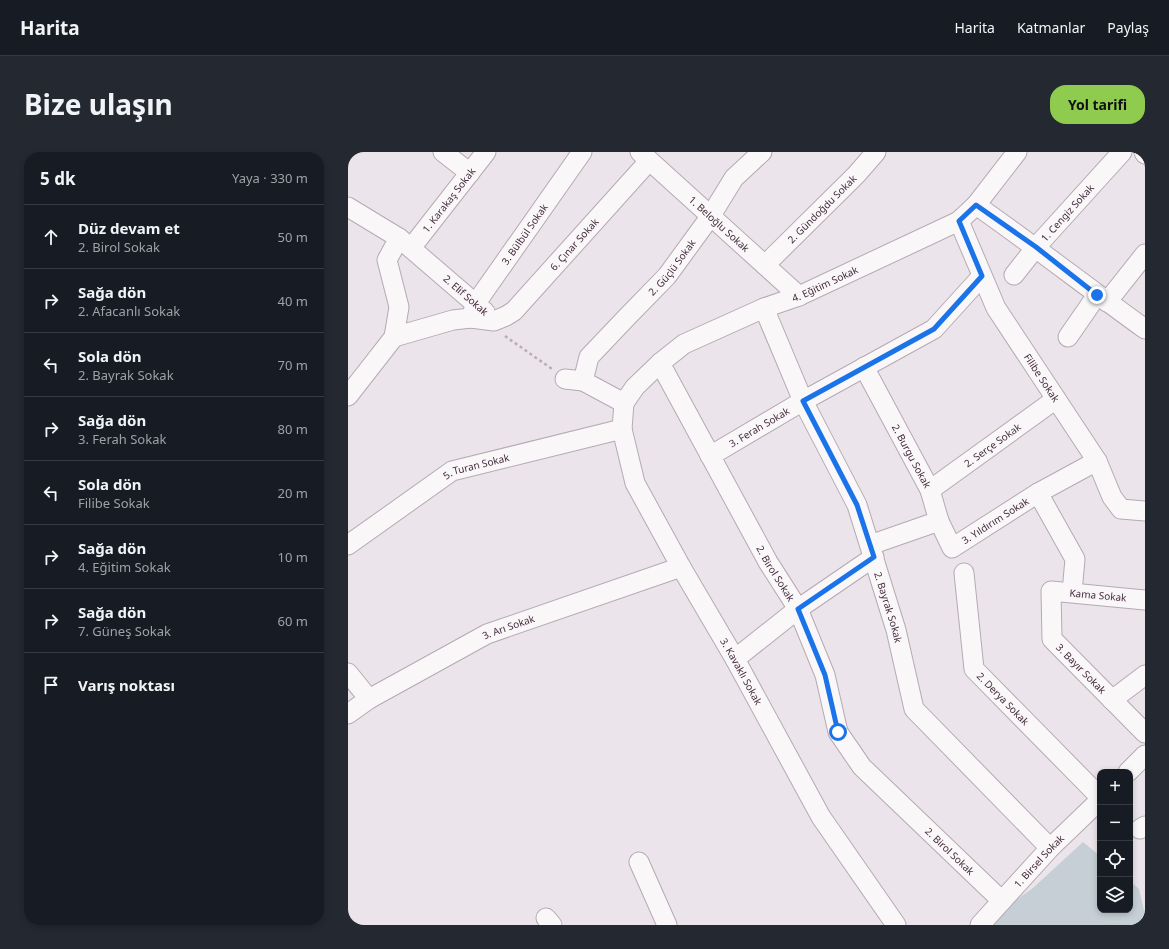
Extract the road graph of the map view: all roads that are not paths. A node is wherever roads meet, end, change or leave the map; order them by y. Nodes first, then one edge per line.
1 (443, 152) edge
2 (486, 152) edge
3 (582, 152) edge
4 (762, 152) edge
5 (876, 152) edge
6 (1017, 152) edge
7 (1122, 152) edge
8 (644, 156) edge
9 (470, 173) junction
10 (976, 205) junction
11 (348, 207) edge
12 (710, 217) junction
13 (959, 221) junction
14 (405, 243) junction
15 (1036, 247) junction
16 (1145, 254) edge
17 (765, 265) junction
18 (1014, 275) dead end
19 (982, 276) junction
20 (799, 296) junction
21 (1102, 299) junction
22 (764, 308) junction
23 (473, 311) junction
24 (496, 326) joint
25 (1145, 329) edge
26 (394, 337) junction
27 (1068, 337) dead end
28 (660, 363) junction
29 (864, 367) junction
30 (348, 396) edge
31 (1056, 399) junction
32 (803, 401) junction
33 (624, 403) junction
34 (622, 429) junction
35 (710, 456) junction
36 (1097, 460) junction
37 (930, 490) junction
38 (1038, 493) junction
39 (1145, 511) edge
40 (939, 521) junction
41 (348, 545) edge
42 (952, 548) joint
43 (872, 551) junction
44 (682, 567) junction
45 (964, 573) dead end
46 (1051, 591) joint
47 (1072, 592) junction
48 (1145, 600) edge
49 (798, 609) junction
50 (735, 659) junction
51 (348, 673) edge
52 (1145, 675) edge
53 (369, 699) junction
54 (1112, 700) junction
55 (348, 714) edge
56 (1145, 733) edge
57 (1145, 755) edge
58 (1131, 769) edge
59 (1097, 794) edge
60 (1097, 803) edge
61 (1050, 848) junction
62 (639, 862) dead end
63 (1002, 901) junction
64 (667, 925) edge
65 (896, 925) edge
66 (980, 925) edge

1 - 9 street
2 - 9 street, 1. Karakaş Sokak
3 - 23 street, 3. Bülbül Sokak
4 - 12 street, 2. Güçlü Sokak
5 - 17 street, 2. Gündoğdu Sokak
6 - 10 street, 4. Eğitim Sokak
7 - 15 street, 1. Cengiz Sokak
8 - 12 street, 1. Beloğlu Sokak
8 - 24 street, 6. Çınar Sokak
9 - 14 street, 1. Karakaş Sokak
10 - 13 street, 4. Eğitim Sokak
10 - 15 street
11 - 14 street, 2. Elif Sokak
12 - 17 street, 1. Beloğlu Sokak
12 - 33 street, 2. Güçlü Sokak
13 - 19 street, Filibe Sokak
13 - 20 street, 4. Eğitim Sokak
14 - 23 street, 2. Elif Sokak
14 - 26 street, 1. Karakaş Sokak
15 - 18 street, 1. Cengiz Sokak
15 - 21 street
16 - 21 street
17 - 20 street, 1. Beloğlu Sokak
19 - 29 street, 3. Ferah Sokak
19 - 31 street, Filibe Sokak
20 - 22 street, 4. Eğitim Sokak
21 - 25 street
21 - 27 street
22 - 28 street, 4. Eğitim Sokak
22 - 32 street, 2. Bayrak Sokak
23 - 24 street, 2. Elif Sokak
23 - 26 street
26 - 30 street
28 - 33 street, 4. Eğitim Sokak
28 - 35 street, 2. Birol Sokak
29 - 32 street, 3. Ferah Sokak
29 - 37 street, 2. Burgu Sokak
31 - 36 street, Filibe Sokak
31 - 37 street, 2. Serçe Sokak
32 - 35 street, 3. Ferah Sokak
32 - 43 street, 2. Bayrak Sokak
33 - 34 street, 3. Kavaklı Sokak
34 - 41 street, 5. Turan Sokak
34 - 44 street, 3. Kavaklı Sokak
35 - 49 street, 2. Birol Sokak
36 - 38 street, 3. Yıldırım Sokak
36 - 39 street, Filibe Sokak
37 - 40 street, 2. Burgu Sokak
38 - 42 street, 3. Yıldırım Sokak
38 - 47 street, 3. Yıldırım Sokak
40 - 42 street, 2. Burgu Sokak
40 - 43 street
43 - 49 street
43 - 61 street, 2. Bayrak Sokak
44 - 50 street, 3. Kavaklı Sokak
44 - 53 street, 3. Arı Sokak
45 - 59 street, 2. Derya Sokak
46 - 47 street, Kama Sokak
46 - 54 street, 3. Bayır Sokak
47 - 48 street, Kama Sokak
49 - 50 street
49 - 63 street, 2. Birol Sokak
50 - 65 street, 3. Kavaklı Sokak
51 - 53 street
52 - 54 street
53 - 55 street, 3. Arı Sokak
54 - 56 street, 3. Bayır Sokak
57 - 58 street
60 - 61 street, 1. Birsel Sokak
61 - 63 street, 1. Birsel Sokak
62 - 64 street
63 - 66 street, 1. Birsel Sokak

